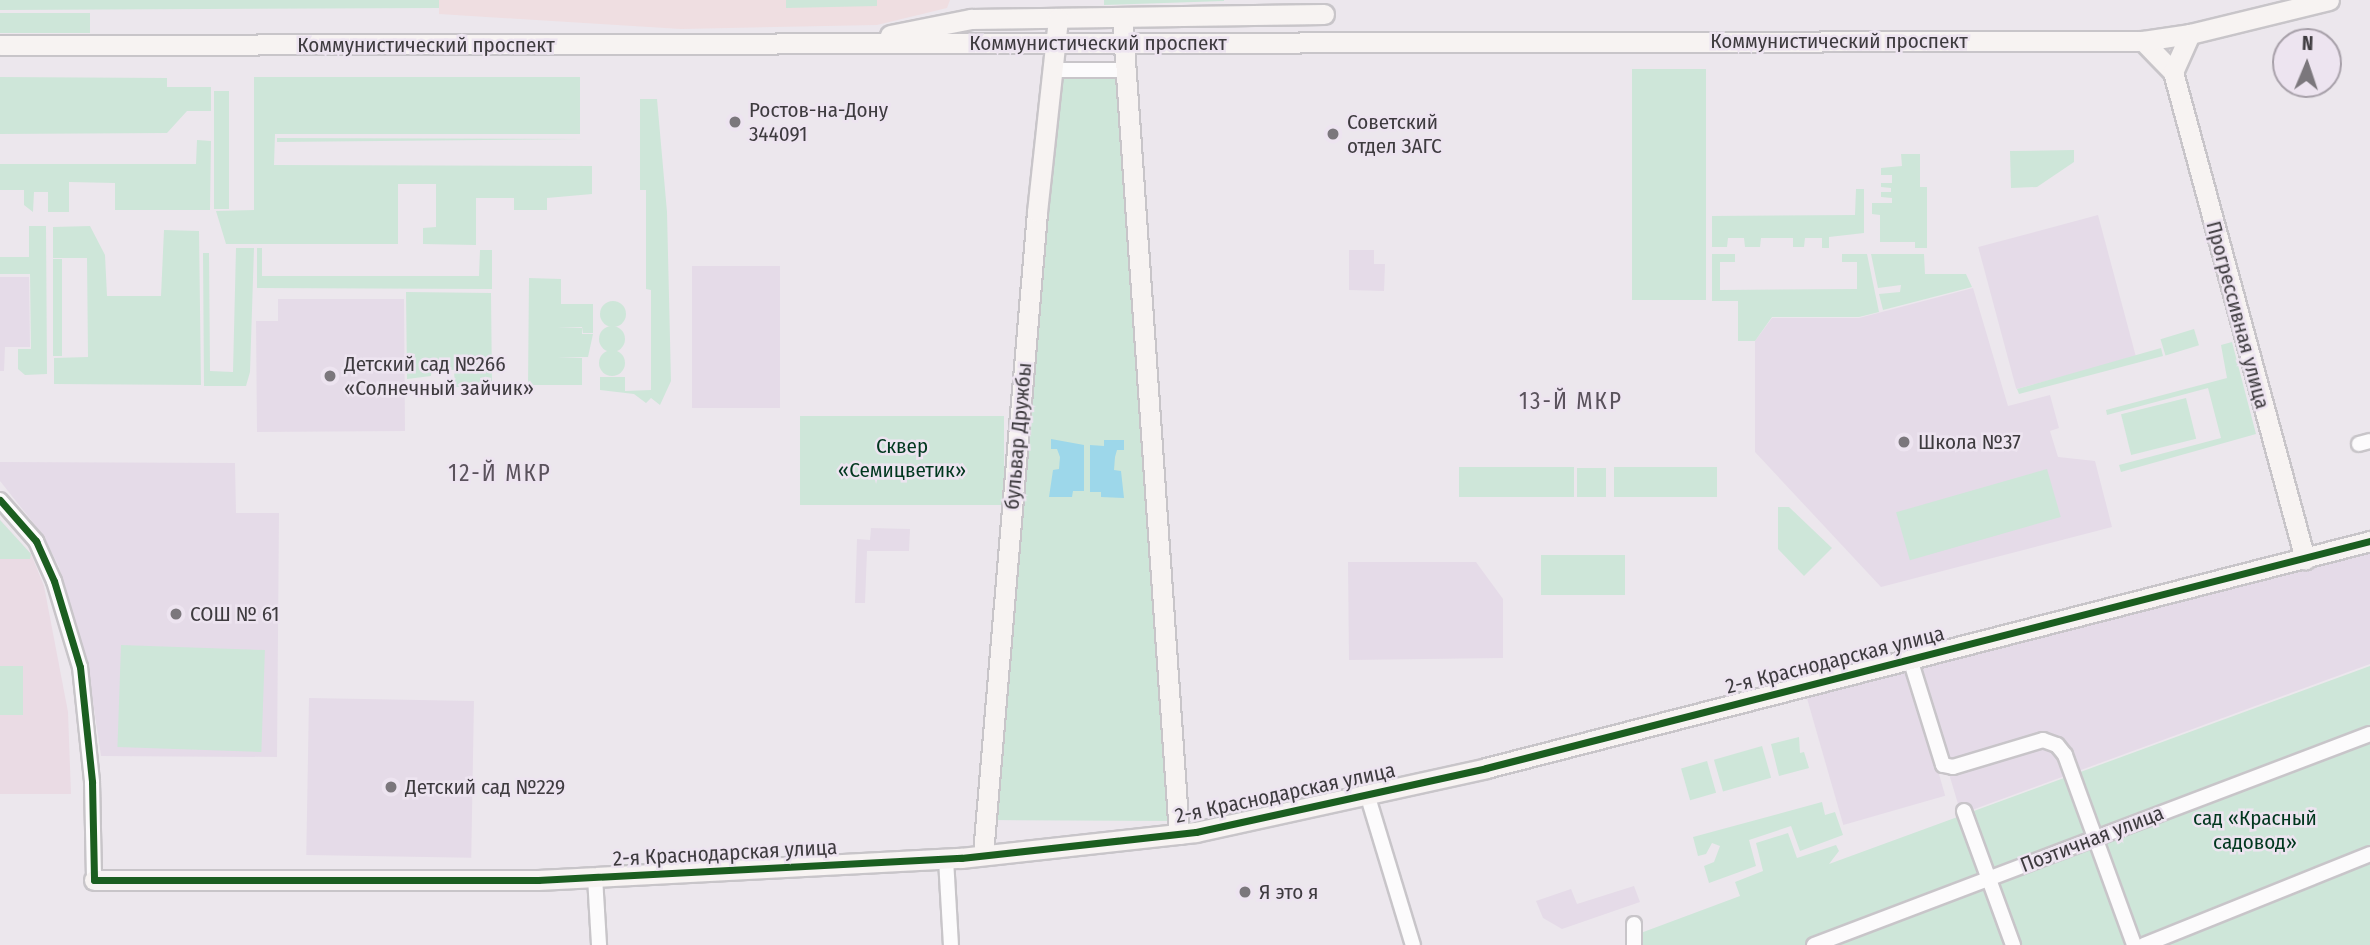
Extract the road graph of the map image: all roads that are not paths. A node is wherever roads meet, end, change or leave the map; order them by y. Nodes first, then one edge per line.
1 (2329, 0) edge
2 (1324, 7) edge
3 (1122, 17) junction
4 (1058, 18) junction
5 (2190, 34) junction
6 (1308, 40) junction
7 (1344, 40) junction
8 (2143, 40) junction
9 (851, 43) junction
10 (1055, 43) junction
11 (1124, 43) junction
12 (0, 45) edge
13 (1051, 70) junction
14 (1125, 70) junction
15 (2173, 72) junction
16 (0, 500) edge
17 (2370, 541) edge
18 (2305, 559) junction
19 (1910, 659) junction
20 (2370, 734) edge
21 (1367, 794) junction
22 (1964, 811) dead end
23 (1179, 831) junction
24 (2094, 838) junction
25 (983, 850) junction
26 (2370, 854) edge
27 (946, 859) junction
28 (595, 877) junction
29 (1988, 878) junction
30 (94, 880) joint
31 (1634, 924) dead end
32 (599, 945) edge
33 (951, 945) edge
34 (1413, 945) edge
35 (1634, 945) edge
36 (1814, 945) edge
37 (2013, 945) edge
38 (2134, 945) edge
39 (2144, 945) edge

1 - 5 street, Коммунистический проспект
2 - 3 street, Коммунистический проспект
2 - 6 street
2 - 7 street
3 - 4 street, Коммунистический проспект
3 - 11 street
4 - 9 street, Коммунистический проспект
4 - 10 street, бульвар Дружбы
5 - 8 street, Коммунистический проспект
5 - 15 street
6 - 7 street, Коммунистический проспект
6 - 11 street, Коммунистический проспект
7 - 8 street, Коммунистический проспект
8 - 15 street
9 - 10 street, Коммунистический проспект
9 - 12 street, Коммунистический проспект
10 - 11 street, Коммунистический проспект
10 - 13 street, бульвар Дружбы
11 - 14 street
13 - 14 street
13 - 25 street, бульвар Дружбы
14 - 23 street
15 - 18 street, Прогрессивная улица
16 - 30 street
17 - 18 street, 2-я Краснодарская улица
18 - 19 street, 2-я Краснодарская улица
19 - 21 street, 2-я Краснодарская улица
19 - 24 street
20 - 24 street, Поэтичная улица
21 - 23 street, 2-я Краснодарская улица
21 - 34 street
22 - 29 street
23 - 25 street, 2-я Краснодарская улица
24 - 29 street, Поэтичная улица
24 - 38 street
25 - 27 street, 2-я Краснодарская улица
26 - 39 street
27 - 28 street, 2-я Краснодарская улица
27 - 33 street
28 - 30 street, 2-я Краснодарская улица
28 - 32 street
29 - 36 street, Поэтичная улица
29 - 37 street
31 - 35 street

